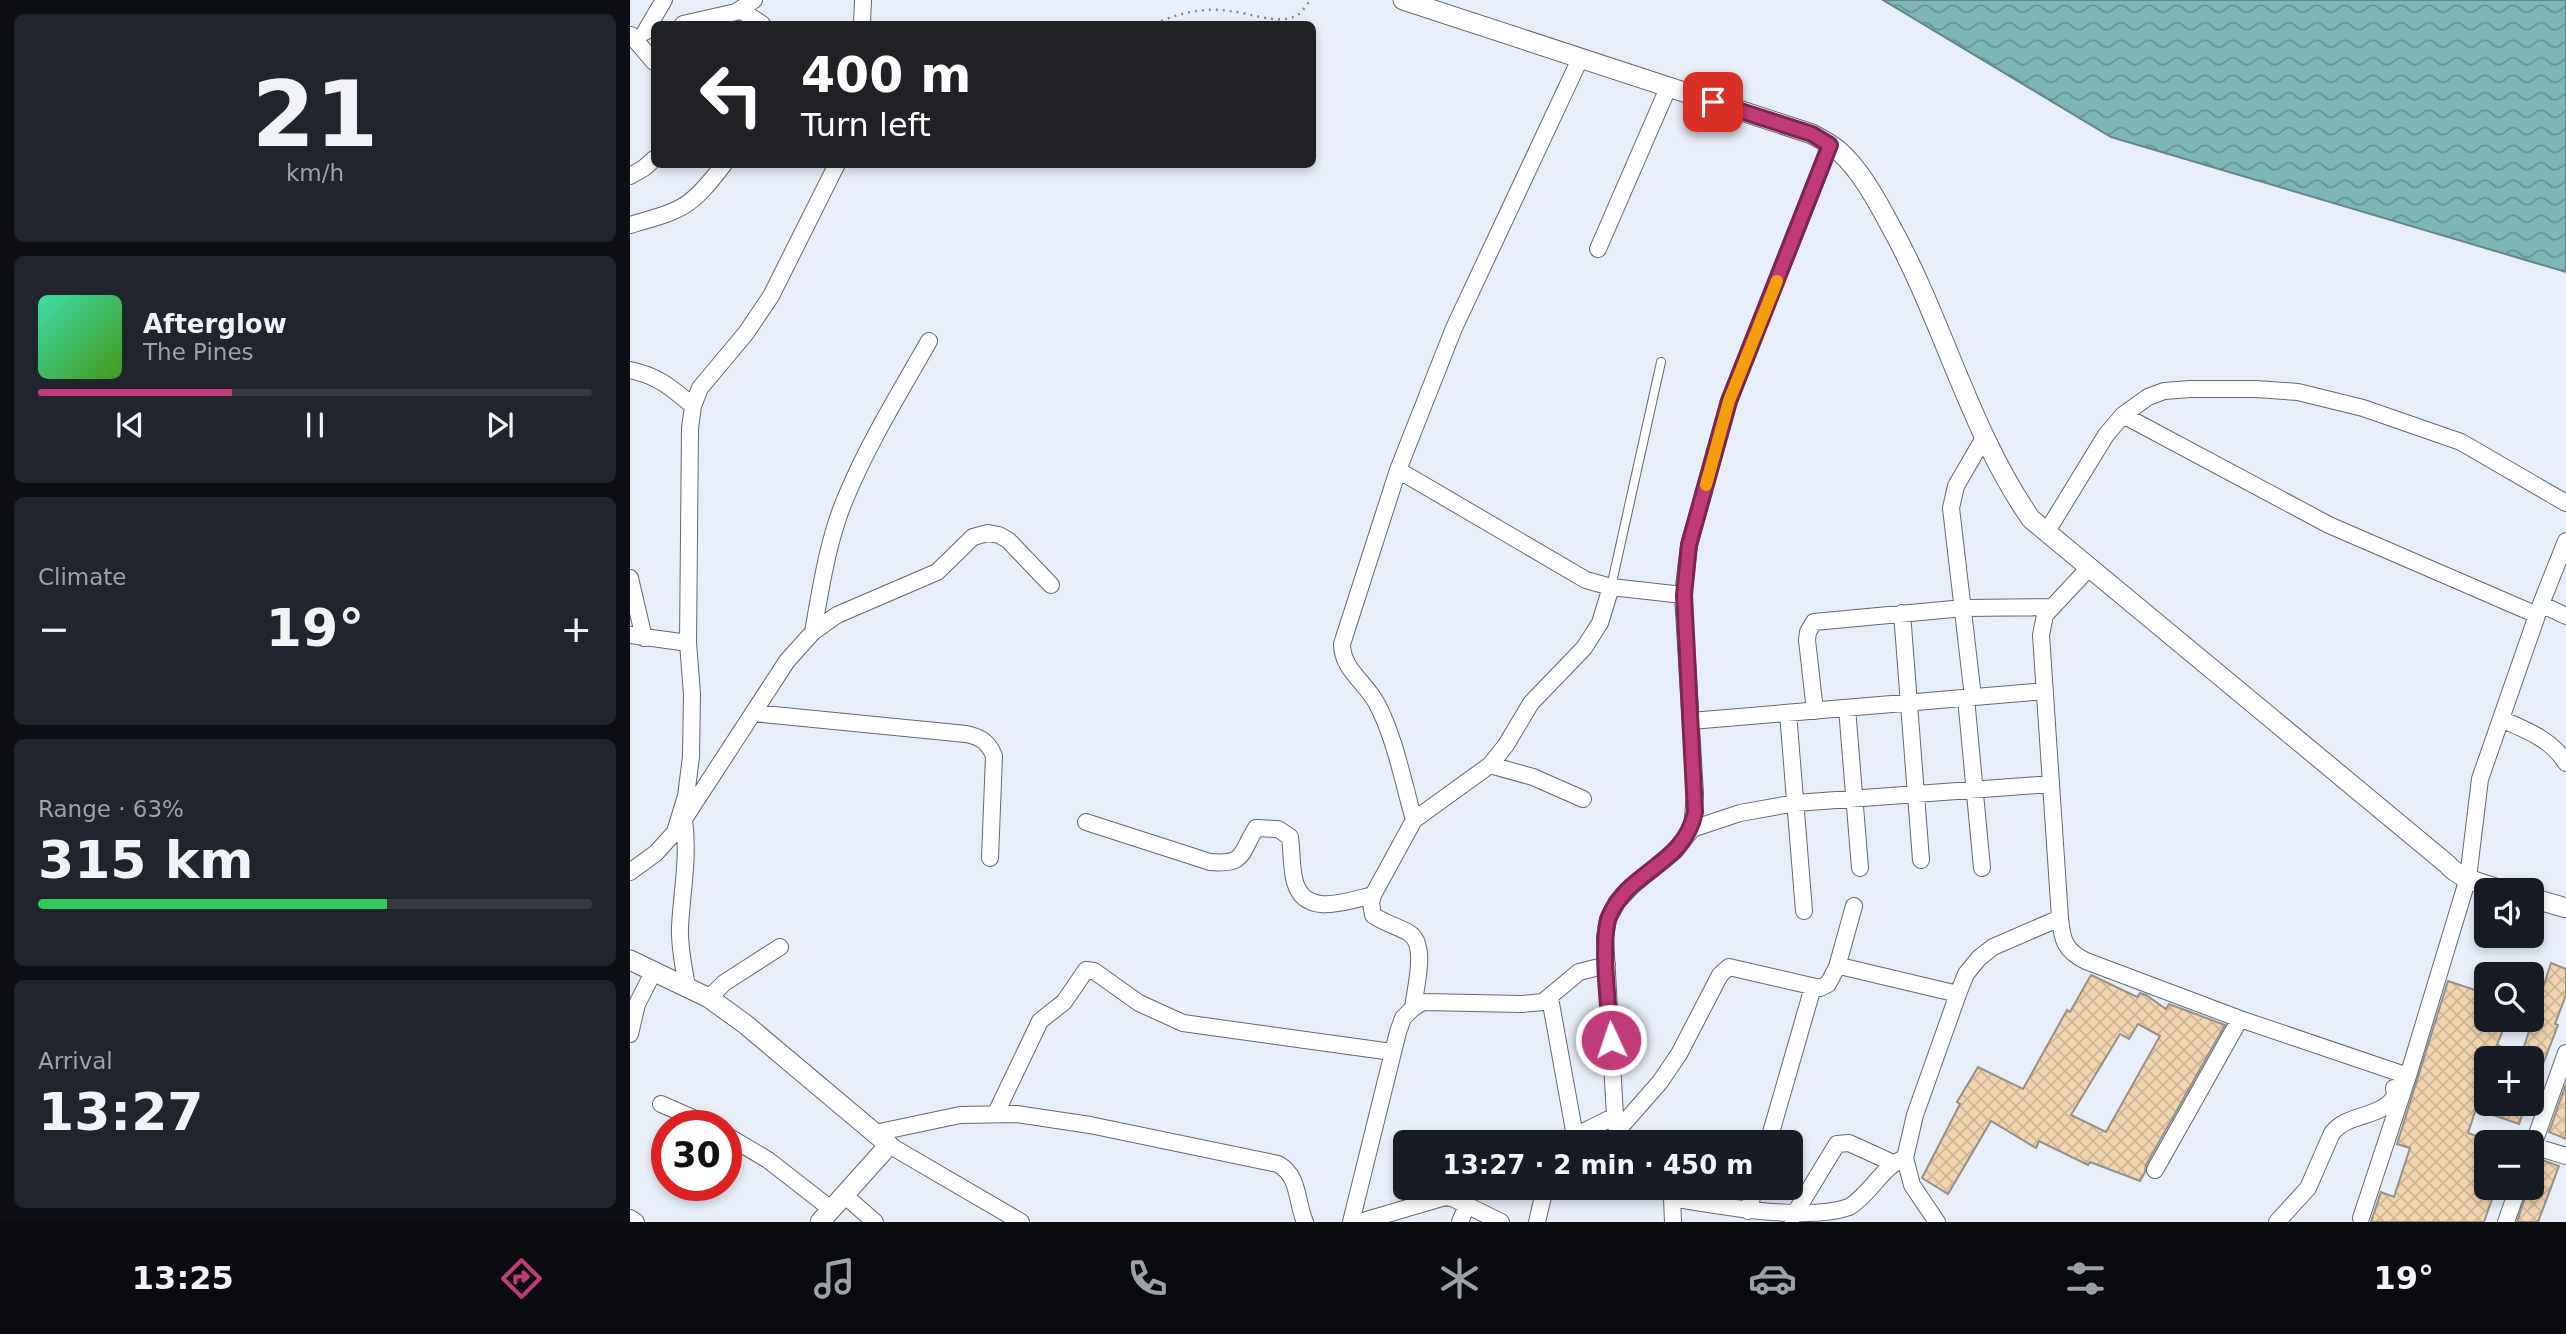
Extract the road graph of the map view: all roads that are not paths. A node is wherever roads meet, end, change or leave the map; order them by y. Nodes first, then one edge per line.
1 (664, 0) edge
2 (754, 0) edge
3 (863, 0) edge
4 (1403, 0) edge
5 (740, 10) junction
6 (695, 21) edge
7 (757, 21) edge
8 (862, 21) edge
9 (640, 33) edge
10 (651, 56) edge
11 (1580, 59) junction
12 (1668, 88) junction
13 (1830, 145) junction
14 (651, 162) edge
15 (721, 168) edge
16 (835, 168) edge
17 (630, 176) edge
18 (630, 225) edge
19 (1598, 249) dead end
20 (929, 341) dead end
21 (1661, 362) dead end
22 (630, 370) edge
23 (692, 407) junction
24 (2123, 415) junction
25 (1985, 436) junction
26 (1398, 470) junction
27 (2566, 503) edge
28 (2046, 533) junction
29 (2566, 541) edge
30 (2089, 568) junction
31 (630, 578) edge
32 (1051, 584) dead end
33 (1611, 587) junction
34 (1684, 595) junction
35 (2051, 607) junction
36 (1964, 608) junction
37 (2539, 609) junction
38 (1902, 613) junction
39 (2566, 616) edge
40 (813, 632) junction
41 (637, 636) edge
42 (688, 643) junction
43 (2045, 691) junction
44 (1969, 698) junction
45 (1908, 703) junction
46 (1847, 708) junction
47 (1815, 710) junction
48 (753, 713) junction
49 (1788, 713) junction
50 (2501, 719) junction
51 (1691, 721) junction
52 (2566, 763) edge
53 (1490, 765) junction
54 (2051, 784) junction
55 (1974, 789) junction
56 (1915, 794) junction
57 (1854, 798) junction
58 (1583, 799) dead end
59 (1796, 803) junction
60 (1414, 820) junction
61 (1086, 822) dead end
62 (679, 825) junction
63 (1692, 829) junction
64 (990, 858) dead end
65 (1921, 860) dead end
66 (631, 867) edge
67 (1860, 867) dead end
68 (1982, 868) dead end
69 (2468, 878) junction
70 (2474, 880) edge
71 (1373, 894) junction
72 (2544, 902) edge
73 (1854, 906) dead end
74 (2566, 908) edge
75 (1804, 911) dead end
76 (2060, 918) junction
77 (780, 947) dead end
78 (630, 960) edge
79 (1607, 965) junction
80 (1837, 967) junction
81 (654, 971) junction
82 (687, 987) junction
83 (1813, 987) junction
84 (1958, 994) junction
85 (709, 998) junction
86 (1550, 998) junction
87 (633, 1003) edge
88 (1413, 1008) junction
89 (2240, 1019) junction
90 (630, 1034) edge
91 (1392, 1052) junction
92 (2566, 1054) edge
93 (2392, 1070) junction
94 (2563, 1075) edge
95 (2408, 1076) junction
96 (661, 1104) dead end
97 (675, 1110) edge
98 (996, 1113) junction
99 (1570, 1130) edge
100 (1619, 1130) edge
101 (1772, 1130) edge
102 (2540, 1130) edge
103 (882, 1139) junction
104 (742, 1145) edge
105 (2544, 1150) edge
106 (2566, 1156) edge
107 (1899, 1161) junction
108 (2155, 1170) dead end
109 (1542, 1200) edge
110 (1670, 1200) edge
111 (1700, 1200) edge
112 (1751, 1200) edge
113 (2514, 1200) edge
114 (1467, 1205) junction
115 (832, 1209) edge
116 (1748, 1211) junction
117 (1402, 1216) edge
118 (2361, 1218) dead end
119 (630, 1219) edge
120 (1792, 1219) junction
121 (636, 1222) edge
122 (875, 1222) edge
123 (1021, 1222) edge
124 (1305, 1222) edge
125 (1351, 1222) edge
126 (1360, 1222) edge
127 (1460, 1222) edge
128 (1501, 1222) edge
129 (1537, 1222) edge
130 (1673, 1222) edge
131 (1937, 1222) edge
132 (2277, 1222) edge
133 (2506, 1222) edge

1 - 9 street
2 - 5 street
3 - 8 street
4 - 11 street
5 - 6 street
5 - 7 street
9 - 10 street
11 - 12 street
11 - 26 street
12 - 13 street
12 - 19 street
13 - 25 street
13 - 34 street
14 - 17 street
15 - 18 street
16 - 23 street
20 - 40 street
21 - 33 lane
22 - 23 street
23 - 42 street
24 - 27 street
24 - 28 street
24 - 37 street
25 - 28 street
25 - 36 street
26 - 33 street
26 - 60 street
28 - 30 street
29 - 37 street
30 - 35 street
30 - 69 street
31 - 41 street
32 - 40 street
33 - 34 street
33 - 53 street
34 - 51 street
35 - 36 street
35 - 43 street
36 - 38 street
36 - 44 street
37 - 39 street
37 - 50 street
38 - 45 street
38 - 47 street
40 - 48 street
41 - 42 street
42 - 62 street
43 - 44 street
43 - 54 street
44 - 45 street
44 - 55 street
45 - 46 street
45 - 56 street
46 - 47 street
46 - 57 street
47 - 49 street
48 - 62 street
48 - 64 street
49 - 51 street
49 - 59 street
50 - 52 street
50 - 69 street
51 - 63 street
53 - 58 street
53 - 60 street
54 - 55 street
54 - 76 street
55 - 56 street
55 - 68 street
56 - 57 street
56 - 65 street
57 - 59 street
57 - 67 street
59 - 63 street
59 - 75 street
60 - 71 street
61 - 71 street
62 - 66 street
62 - 82 street
63 - 79 street
69 - 70 street
69 - 95 street
71 - 88 street
72 - 74 street
73 - 80 street
76 - 84 street
76 - 89 street
77 - 85 street
78 - 81 street
79 - 86 street
79 - 100 street
80 - 83 street
80 - 84 street
81 - 82 street
81 - 87 street
82 - 85 street
83 - 100 street
83 - 101 street
84 - 107 street
85 - 103 street
86 - 88 street
86 - 99 street
87 - 90 street
88 - 91 street
89 - 93 street
89 - 108 street
91 - 98 street
91 - 125 street
92 - 94 street
93 - 95 street
93 - 132 street
94 - 102 street
95 - 118 street
96 - 97 street
98 - 103 street
98 - 124 street
103 - 115 street
103 - 123 street
104 - 115 street
105 - 106 street
107 - 120 street
107 - 120 street
107 - 131 street
109 - 129 street
110 - 130 street
111 - 116 street
112 - 116 street
113 - 133 street
114 - 117 street
114 - 127 street
114 - 128 street
115 - 122 street
116 - 120 street
117 - 126 street
119 - 121 street

